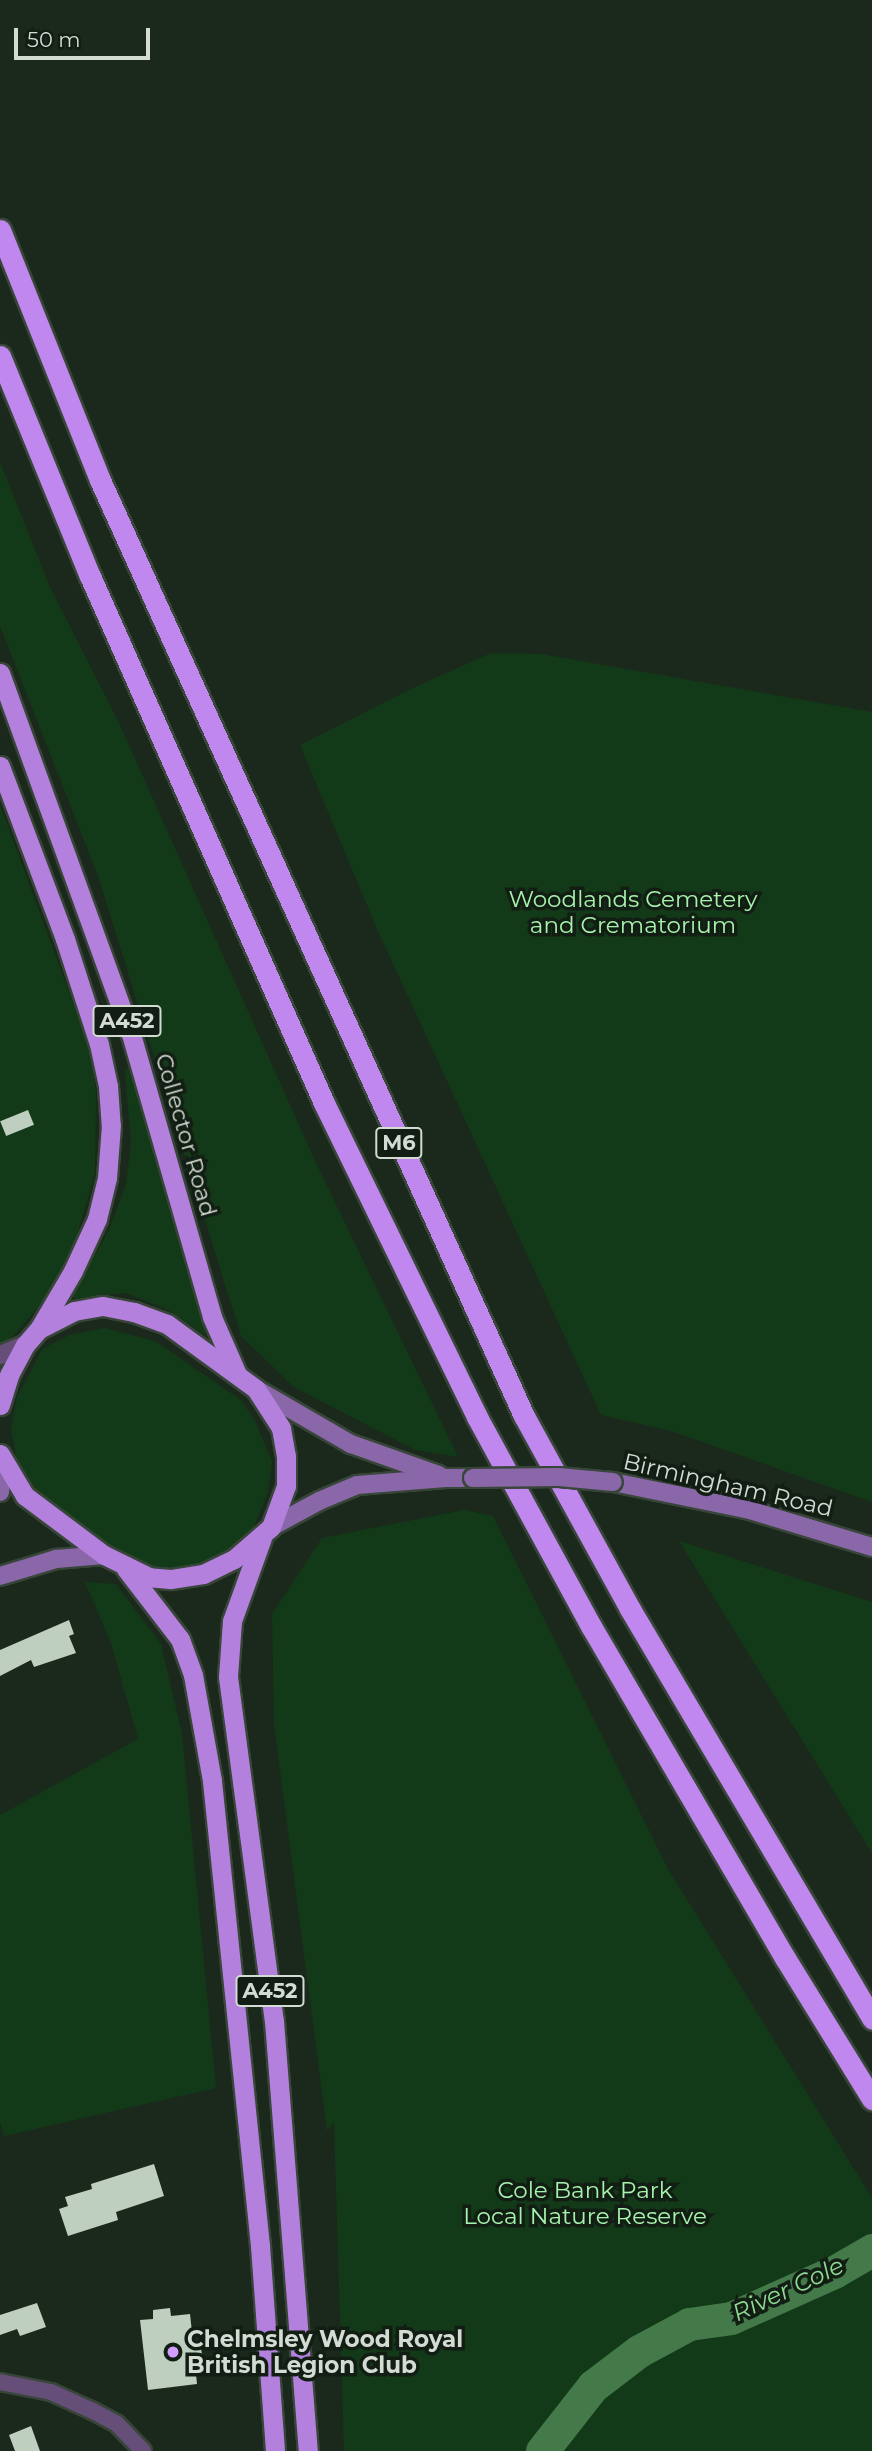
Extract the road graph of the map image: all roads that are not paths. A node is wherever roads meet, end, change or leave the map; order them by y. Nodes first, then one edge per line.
1 (0, 230) edge
2 (0, 356) edge
3 (0, 673) edge
4 (0, 766) edge
5 (39, 1329) junction
6 (25, 1345) junction
7 (0, 1355) edge
8 (238, 1375) junction
9 (257, 1389) junction
10 (0, 1405) edge
11 (1, 1458) edge
12 (446, 1478) junction
13 (0, 1492) edge
14 (267, 1532) junction
15 (872, 1547) edge
16 (104, 1555) junction
17 (126, 1569) junction
18 (0, 1576) edge
19 (872, 2019) edge
20 (872, 2099) edge
21 (0, 2382) edge
22 (143, 2451) edge
23 (275, 2451) edge
24 (307, 2451) edge

1 - 19 highway, M6
2 - 20 highway, M6
3 - 8 highway, Collector Road / A452
4 - 5 highway, A452
5 - 6 highway, A452
5 - 8 highway, A452
6 - 7 street
6 - 10 highway, A452
8 - 9 highway, A452
9 - 12 main road, Birmingham Road
9 - 14 highway, A452
11 - 13 main road
11 - 16 highway, A452
12 - 14 main road, Birmingham Road
12 - 15 main road, Birmingham Road, bridge
14 - 17 highway, A452
14 - 24 highway, A452
16 - 17 highway, A452
16 - 18 main road
17 - 23 highway, A452
21 - 22 street

